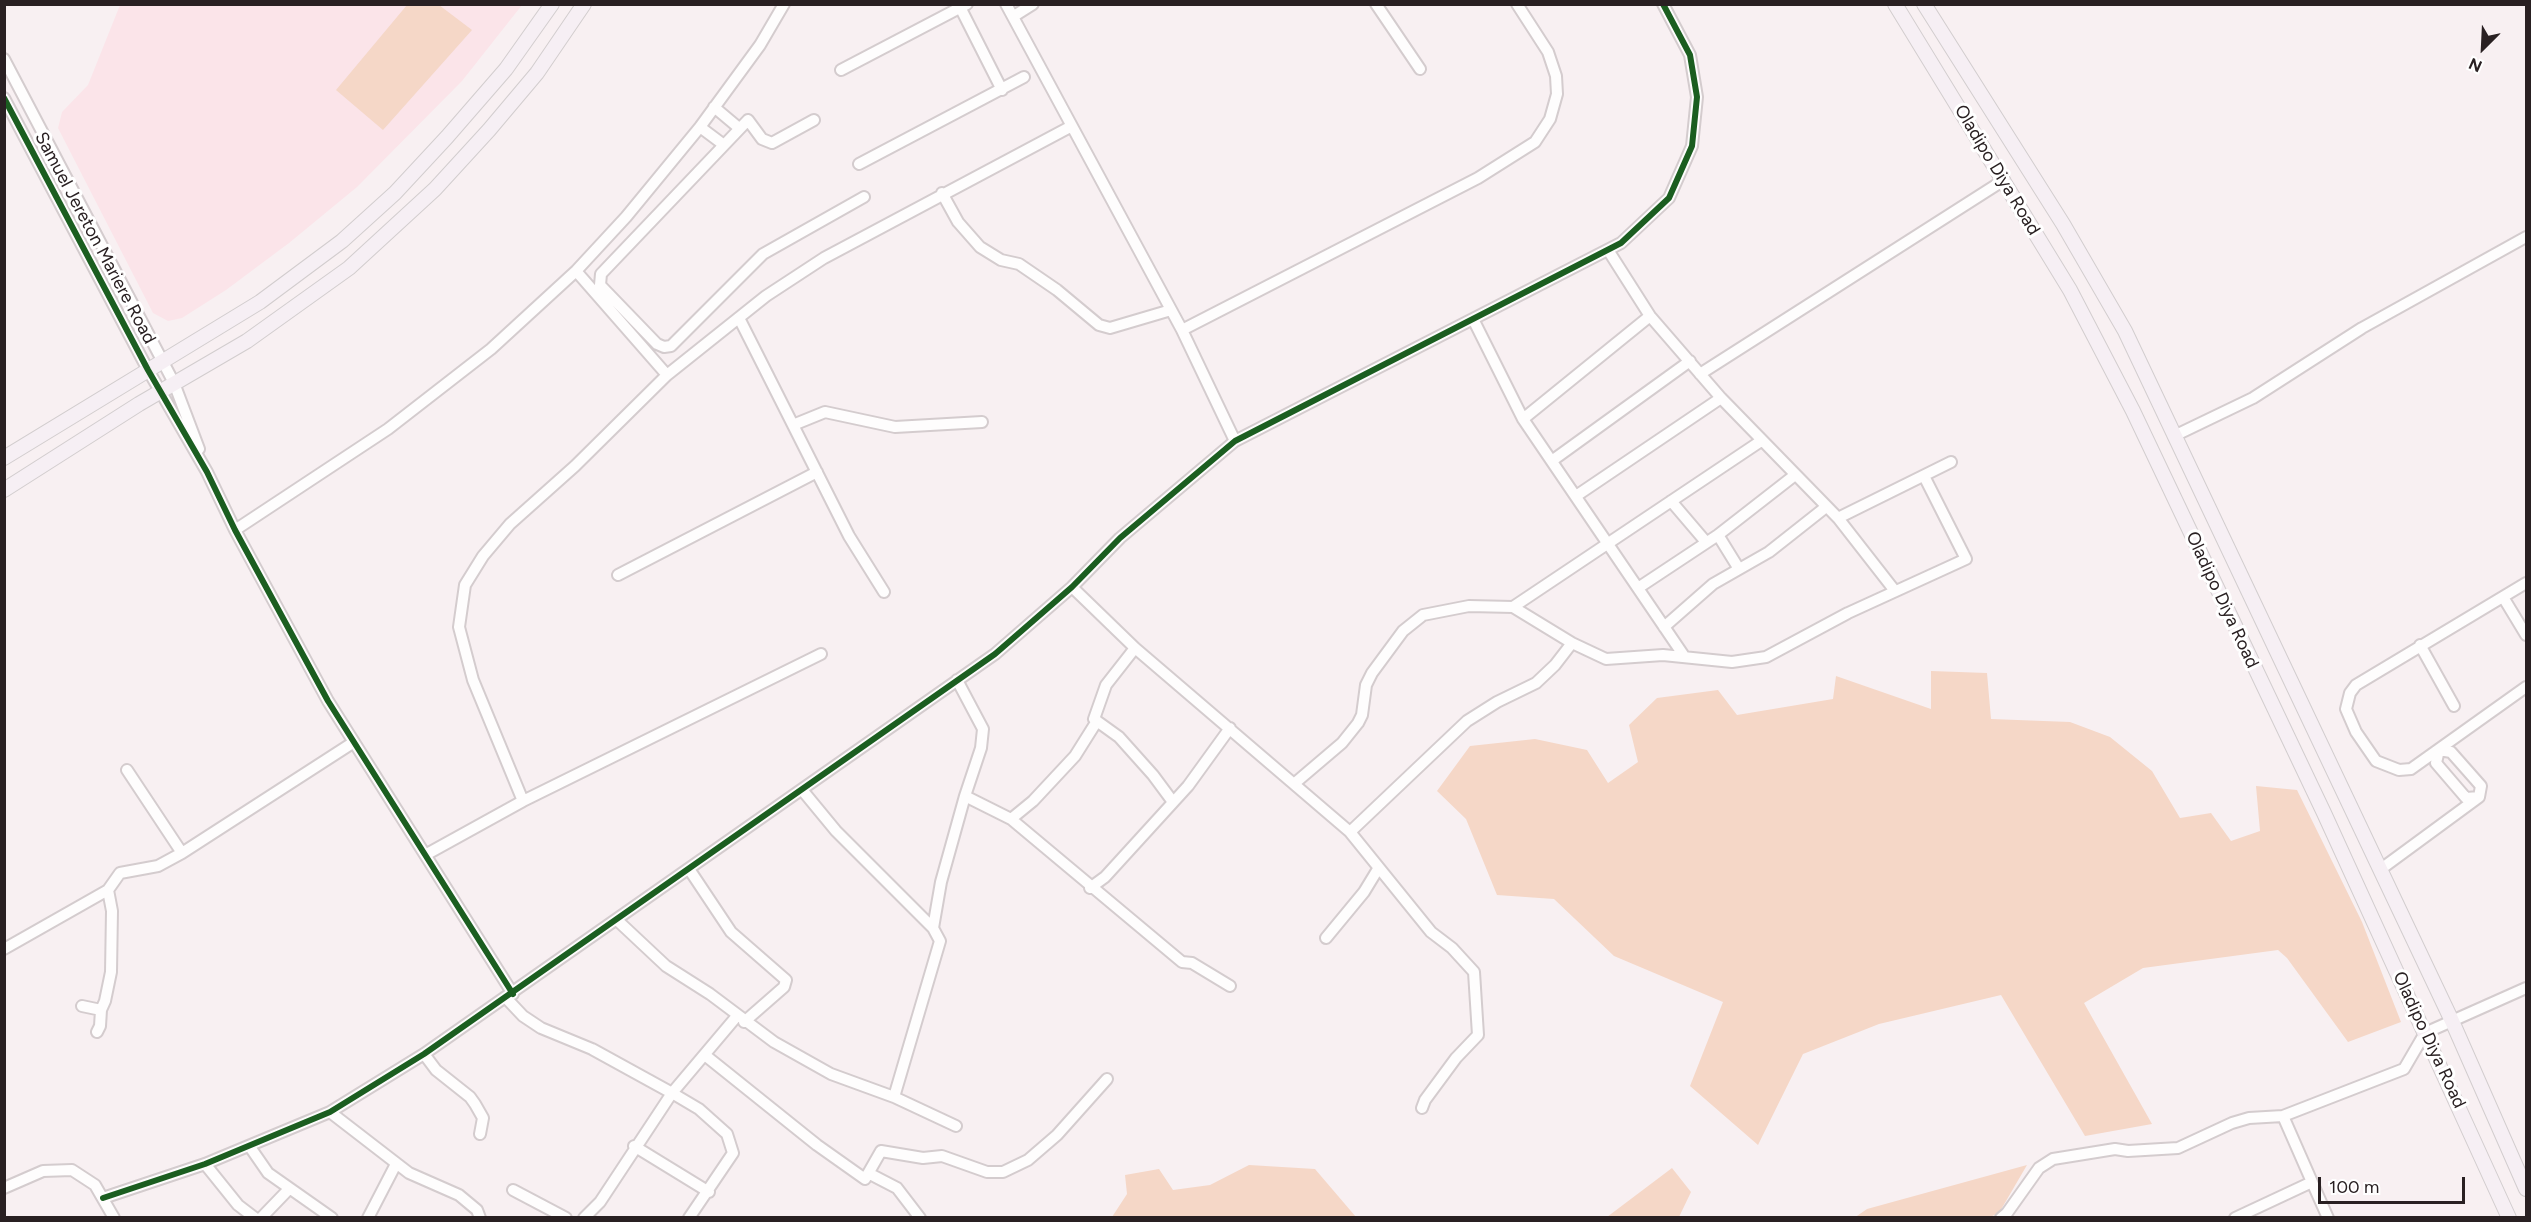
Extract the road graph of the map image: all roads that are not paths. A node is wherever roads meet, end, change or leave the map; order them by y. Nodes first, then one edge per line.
1 (552, 4) edge
2 (585, 4) edge
3 (784, 4) edge
4 (1006, 4) edge
5 (1033, 4) edge
6 (1376, 4) edge
7 (1517, 4) edge
8 (1663, 4) edge
9 (1895, 4) edge
10 (1924, 4) edge
11 (964, 7) edge
12 (1014, 16) junction
13 (4, 59) edge
14 (1419, 69) dead end
15 (841, 70) dead end
16 (1024, 77) dead end
17 (1002, 90) junction
18 (4, 98) edge
19 (714, 107) junction
20 (814, 120) dead end
21 (700, 127) junction
22 (1070, 127) junction
23 (739, 128) junction
24 (723, 145) junction
25 (859, 164) dead end
26 (2004, 180) junction
27 (942, 193) junction
28 (864, 197) dead end
29 (2526, 237) edge
30 (1608, 250) junction
31 (576, 271) junction
32 (1171, 310) junction
33 (1650, 316) junction
34 (739, 318) junction
35 (1473, 319) junction
36 (1182, 330) junction
37 (1690, 361) junction
38 (163, 362) junction
39 (148, 370) junction
40 (1700, 374) junction
41 (667, 375) junction
42 (174, 383) junction
43 (160, 391) junction
44 (1721, 398) junction
45 (1523, 419) junction
46 (982, 422) dead end
47 (793, 425) junction
48 (2174, 436) junction
49 (1235, 441) junction
50 (1761, 441) junction
51 (4, 458) edge
52 (1553, 460) junction
53 (1950, 462) dead end
54 (207, 472) junction
55 (817, 472) junction
56 (1795, 475) junction
57 (1924, 476) junction
58 (4, 490) edge
59 (1576, 496) junction
60 (1671, 501) junction
61 (1826, 507) junction
62 (1838, 518) junction
63 (235, 530) junction
64 (1718, 535) junction
65 (1706, 542) junction
66 (1608, 544) junction
67 (1739, 569) junction
68 (618, 575) dead end
69 (2526, 583) edge
70 (1072, 587) junction
71 (1638, 588) junction
72 (1895, 591) junction
73 (884, 592) dead end
74 (2503, 597) junction
75 (1513, 607) junction
76 (1664, 627) junction
77 (2526, 635) edge
78 (1572, 643) junction
79 (2420, 645) junction
80 (1135, 648) junction
81 (821, 654) dead end
82 (1683, 656) junction
83 (957, 680) junction
84 (2526, 687) edge
85 (2454, 706) dead end
86 (1097, 721) junction
87 (1230, 728) junction
88 (354, 742) junction
89 (2439, 750) junction
90 (127, 771) dead end
91 (1295, 783) junction
92 (803, 791) junction
93 (965, 796) junction
94 (2478, 797) junction
95 (523, 801) junction
96 (1173, 802) junction
97 (1011, 819) junction
98 (1350, 832) junction
99 (182, 853) junction
100 (427, 854) junction
101 (689, 869) junction
102 (1378, 869) junction
103 (2381, 869) junction
104 (1090, 888) junction
105 (108, 890) junction
106 (618, 921) junction
107 (933, 928) junction
108 (1326, 938) dead end
109 (4, 949) edge
110 (1230, 986) dead end
111 (2526, 988) edge
112 (509, 996) junction
113 (82, 1006) dead end
114 (101, 1010) junction
115 (741, 1019) junction
116 (2452, 1021) junction
117 (97, 1032) dead end
118 (2425, 1033) junction
119 (424, 1054) junction
120 (706, 1056) junction
121 (1107, 1079) dead end
122 (672, 1093) junction
123 (894, 1097) junction
124 (1422, 1108) dead end
125 (330, 1112) junction
126 (2283, 1116) junction
127 (956, 1126) dead end
128 (480, 1134) dead end
129 (634, 1146) junction
130 (250, 1147) junction
131 (205, 1164) junction
132 (396, 1164) junction
133 (870, 1174) junction
134 (2312, 1182) junction
135 (4, 1188) edge
136 (289, 1189) junction
137 (2526, 1189) edge
138 (513, 1190) dead end
139 (708, 1192) junction
140 (103, 1198) junction
141 (318, 1214) edge
142 (114, 1218) edge
143 (255, 1218) edge
144 (261, 1218) edge
145 (332, 1218) edge
146 (368, 1218) edge
147 (480, 1218) edge
148 (566, 1218) edge
149 (584, 1218) edge
150 (689, 1218) edge
151 (920, 1218) edge
152 (2001, 1218) edge
153 (2235, 1218) edge
154 (2328, 1218) edge
155 (2509, 1218) edge

1 - 38 main road
2 - 42 main road
3 - 19 street
4 - 12 street
5 - 12 street
6 - 14 street
7 - 36 street
8 - 30 street
9 - 26 main road, Oladipo Diya Road
10 - 48 main road, Oladipo Diya Road
11 - 15 street
11 - 17 street
12 - 22 street
13 - 38 street, Samuel Jereton Mariere Road
16 - 17 street
17 - 25 street
18 - 39 street, Samuel Jereton Mariere Road
19 - 21 street
19 - 23 street
20 - 23 street
21 - 24 street
21 - 31 street
22 - 27 street
22 - 32 street
23 - 24 street
24 - 28 street
26 - 40 street
26 - 118 main road, Oladipo Diya Road
27 - 32 street
27 - 34 street
29 - 48 street
30 - 33 street
30 - 35 street
31 - 41 street
31 - 63 street
32 - 36 street
33 - 37 street
33 - 45 street
34 - 41 street
34 - 47 street
35 - 45 street
35 - 49 street
36 - 49 street
37 - 40 street
37 - 52 street
38 - 39 main road
38 - 42 street, Samuel Jereton Mariere Road
39 - 43 street, Samuel Jereton Mariere Road
39 - 51 main road
40 - 44 street
41 - 95 street
42 - 43 main road
42 - 54 street, Samuel Jereton Mariere Road
43 - 54 street, Samuel Jereton Mariere Road
43 - 58 main road
44 - 50 street
44 - 59 street
45 - 52 street
46 - 47 street
47 - 55 street
48 - 103 main road, Oladipo Diya Road
49 - 70 street
50 - 56 street
50 - 60 street
52 - 59 street
53 - 57 street
54 - 63 street
55 - 68 street
55 - 73 street
56 - 61 street
56 - 64 street
57 - 62 street
57 - 72 street
59 - 66 street
60 - 65 street
60 - 66 street
61 - 62 street
61 - 67 street
62 - 72 street
63 - 88 street
64 - 65 street
64 - 67 street
65 - 71 street
66 - 71 street
66 - 75 street
67 - 76 street
69 - 74 street
70 - 80 street
70 - 83 street
71 - 76 street
72 - 82 street
74 - 77 street
74 - 79 street
75 - 78 street
75 - 91 street
76 - 82 street
78 - 82 street
78 - 98 street
79 - 85 street
79 - 89 street
80 - 86 street
80 - 87 street
81 - 95 street
83 - 92 street
83 - 93 street
84 - 89 street
86 - 96 street
86 - 97 street
87 - 91 street
87 - 96 street
88 - 99 street
88 - 100 street
89 - 94 street
89 - 94 street
90 - 99 street
91 - 98 street
92 - 101 street
92 - 107 street
93 - 97 street
93 - 107 street
94 - 103 street
95 - 100 street
96 - 104 street
97 - 104 street
98 - 102 street
99 - 105 street
100 - 112 street
101 - 106 street
101 - 115 street
102 - 108 street
102 - 124 street
103 - 116 main road, Oladipo Diya Road
104 - 110 street
105 - 109 street
105 - 114 street
106 - 112 street
106 - 115 street
107 - 123 street
111 - 116 street
112 - 119 street
112 - 122 street
113 - 114 street
114 - 117 street
115 - 120 street
115 - 123 street
116 - 118 street
116 - 137 main road, Oladipo Diya Road
118 - 126 street
118 - 155 main road, Oladipo Diya Road
119 - 125 street
119 - 128 street
120 - 122 street
120 - 133 street
121 - 133 street
122 - 129 street
122 - 139 street
123 - 127 street
125 - 130 street
125 - 132 street
126 - 134 street
126 - 152 street
129 - 139 street
129 - 149 street
130 - 131 street
130 - 136 street
131 - 140 street
131 - 143 street
132 - 146 street
132 - 147 street
133 - 151 street
134 - 153 street
134 - 154 street
135 - 140 street
136 - 141 street
136 - 144 street
138 - 148 street
139 - 150 street
140 - 142 street
141 - 145 street

